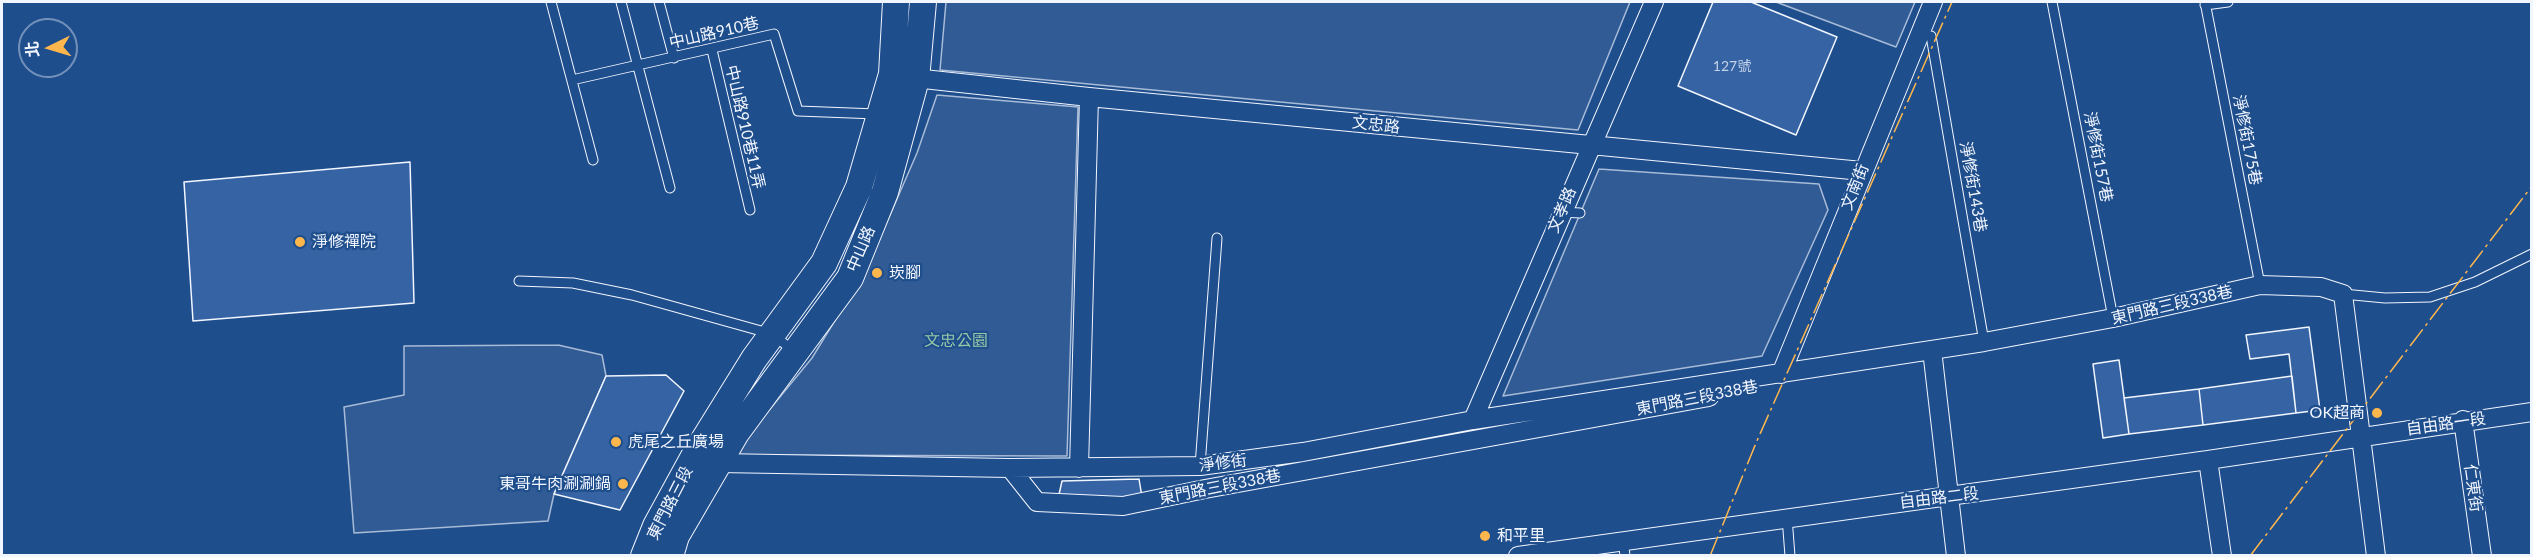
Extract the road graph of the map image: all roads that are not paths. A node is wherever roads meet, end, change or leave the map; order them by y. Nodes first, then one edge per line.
1 (551, 2) edge
2 (621, 2) edge
3 (659, 2) edge
4 (896, 2) edge
5 (923, 2) edge
6 (1654, 2) edge
7 (1933, 2) edge
8 (2052, 2) edge
9 (2228, 2) edge
10 (2205, 3) edge
11 (1931, 36) dead end
12 (712, 50) junction
13 (674, 58) junction
14 (637, 66) junction
15 (892, 74) junction
16 (916, 79) junction
17 (572, 80) junction
18 (1089, 97) junction
19 (880, 115) junction
20 (1590, 146) junction
21 (593, 160) dead end
22 (1862, 171) junction
23 (670, 188) dead end
24 (750, 210) dead end
25 (1217, 238) dead end
26 (2532, 254) edge
27 (519, 281) dead end
28 (2260, 285) junction
29 (2343, 294) junction
30 (2113, 318) junction
31 (772, 334) junction
32 (1984, 342) junction
33 (1932, 350) junction
34 (796, 353) junction
35 (1781, 374) junction
36 (2532, 412) edge
37 (1473, 420) junction
38 (2463, 420) junction
39 (2360, 437) junction
40 (708, 457) junction
41 (2208, 460) junction
42 (1200, 466) junction
43 (1010, 468) junction
44 (1079, 468) junction
45 (1951, 496) junction
46 (1787, 517) junction
47 (1624, 547) edge
48 (644, 555) edge
49 (670, 555) edge
50 (1518, 555) edge
51 (1790, 555) edge
52 (1956, 555) edge
53 (2222, 555) edge
54 (2376, 555) edge
55 (2482, 555) edge

1 - 17 lane
2 - 14 lane
3 - 13 lane
4 - 15 main road, 中山路
5 - 16 main road, 中山路
6 - 20 street, 文孝路
7 - 22 street, 文南街
8 - 30 lane, 淨修街157巷
9 - 10 lane
10 - 28 lane, 淨修街175巷
11 - 32 lane, 淨修街143巷
12 - 13 lane, 中山路910巷
12 - 19 lane, 中山路910巷
12 - 24 lane, 中山路910巷11弄
13 - 14 lane, 中山路910巷
14 - 17 lane, 中山路910巷
14 - 23 lane
15 - 16 street, 文忠路
15 - 19 main road, 中山路
16 - 18 street, 文忠路
16 - 34 main road, 中山路
17 - 21 lane
18 - 20 street, 文忠路
18 - 44 street
19 - 31 main road, 中山路
20 - 22 street, 文忠路
20 - 37 street, 文孝路
22 - 35 street, 文南街
25 - 42 lane
26 - 29 lane, 東門路三段338巷
27 - 31 lane
28 - 29 street, 東門路三段338巷
28 - 30 street, 東門路三段338巷
29 - 39 street
30 - 32 street, 東門路三段338巷
31 - 34 lane
31 - 40 main road, 中山路
32 - 33 street, 東門路三段338巷
33 - 35 street, 東門路三段338巷
33 - 45 street
34 - 40 main road, 中山路
35 - 37 street, 淨修街
35 - 43 street, 東門路三段338巷
36 - 38 street, 自由路一段
37 - 42 street, 淨修街
38 - 39 street, 自由路一段
38 - 55 street, 仁東街
39 - 41 street, 自由路二段
39 - 54 street
40 - 43 street, 淨修街
40 - 48 main road, 東門路三段
40 - 49 main road, 東門路三段
41 - 45 street, 自由路二段
41 - 53 street
42 - 44 street, 淨修街
43 - 44 street, 淨修街
45 - 46 street, 自由路二段
45 - 52 street
46 - 47 street, 自由路二段
46 - 51 lane
47 - 50 street, 自由路二段

